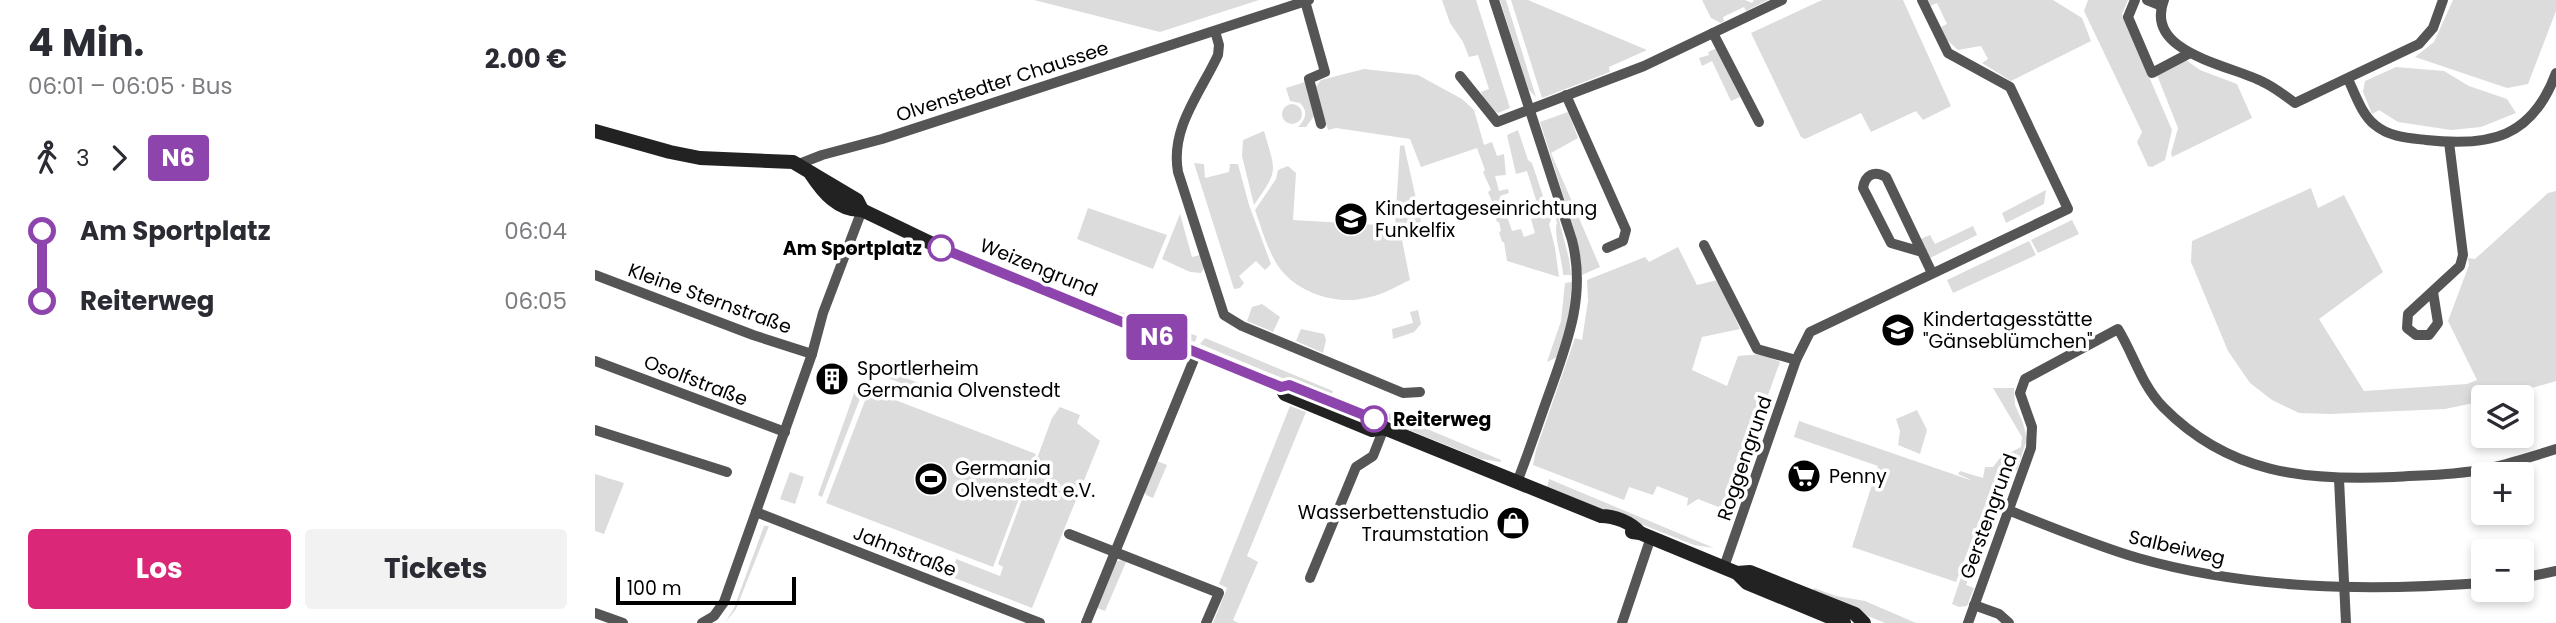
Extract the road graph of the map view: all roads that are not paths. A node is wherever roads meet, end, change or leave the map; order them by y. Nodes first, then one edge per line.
1 (1494, 0) edge
2 (1782, 0) edge
3 (1922, 0) edge
4 (2135, 0) edge
5 (2147, 0) edge
6 (2443, 0) edge
7 (1307, 1) edge
8 (2163, 3) edge
9 (1215, 31) junction
10 (1713, 33) junction
11 (2190, 53) junction
12 (1460, 76) dead end
13 (2347, 79) junction
14 (2555, 80) edge
15 (1566, 95) junction
16 (1530, 108) junction
17 (1759, 122) dead end
18 (1321, 124) dead end
19 (595, 131) edge
20 (2449, 142) junction
21 (805, 169) junction
22 (862, 210) junction
23 (1704, 245) dead end
24 (1607, 248) dead end
25 (1922, 252) junction
26 (1932, 273) junction
27 (595, 275) edge
28 (2433, 292) dead end
29 (1197, 352) junction
30 (812, 354) junction
31 (1796, 360) junction
32 (595, 361) edge
33 (1420, 393) dead end
34 (1384, 428) junction
35 (595, 430) edge
36 (785, 432) junction
37 (2556, 449) edge
38 (727, 472) dead end
39 (2339, 479) junction
40 (1517, 482) junction
41 (2008, 510) junction
42 (756, 512) junction
43 (1069, 534) dead end
44 (1646, 535) junction
45 (1115, 553) junction
46 (1730, 570) junction
47 (2556, 571) edge
48 (2534, 576) edge
49 (1310, 578) dead end
50 (2471, 584) edge
51 (2344, 587) junction
52 (1974, 605) junction
53 (595, 613) edge
54 (623, 623) edge
55 (702, 623) edge
56 (1040, 623) edge
57 (1086, 623) edge
58 (1206, 623) edge
59 (1622, 623) edge
60 (1844, 623) edge
61 (1864, 623) edge
62 (1968, 623) edge
63 (2009, 623) edge
64 (2346, 623) edge

1 - 16 street
2 - 10 street
3 - 26 street, Roggengrund
4 - 11 street
5 - 8 street
6 - 13 street
7 - 9 street, Olvenstedter Chaussee
7 - 18 street
8 - 11 street
9 - 21 street, Olvenstedter Chaussee
9 - 33 street
10 - 15 street
10 - 17 street
11 - 13 street
12 - 16 street
13 - 20 street
14 - 20 street
15 - 16 street
15 - 24 street
16 - 40 street
19 - 21 main road
20 - 28 street
21 - 22 main road, Weizengrund
22 - 29 main road, Weizengrund
22 - 30 street
23 - 31 street
25 - 25 street
25 - 26 street
26 - 31 street, Roggengrund
27 - 30 street, Kleine Sternstraße
29 - 34 main road, Weizengrund
29 - 45 street
30 - 36 street
31 - 46 street, Roggengrund
32 - 36 street, Osolfstraße
34 - 40 main road, Weizengrund
34 - 49 street
35 - 38 street
36 - 42 street
37 - 39 street
39 - 41 street, Gerstengrund
39 - 51 street
40 - 44 main road, Weizengrund
41 - 51 street, Salbeiweg
41 - 52 street, Gerstengrund
42 - 55 street
42 - 56 street, Jahnstraße
43 - 45 street
44 - 46 main road, Weizengrund
44 - 59 street
45 - 57 street
45 - 58 street
46 - 60 main road, Weizengrund
46 - 61 main road, Weizengrund
47 - 48 street
50 - 51 street, Salbeiweg
51 - 64 street
52 - 62 street, Gerstengrund
52 - 63 street, Gerstengrund
53 - 54 street

